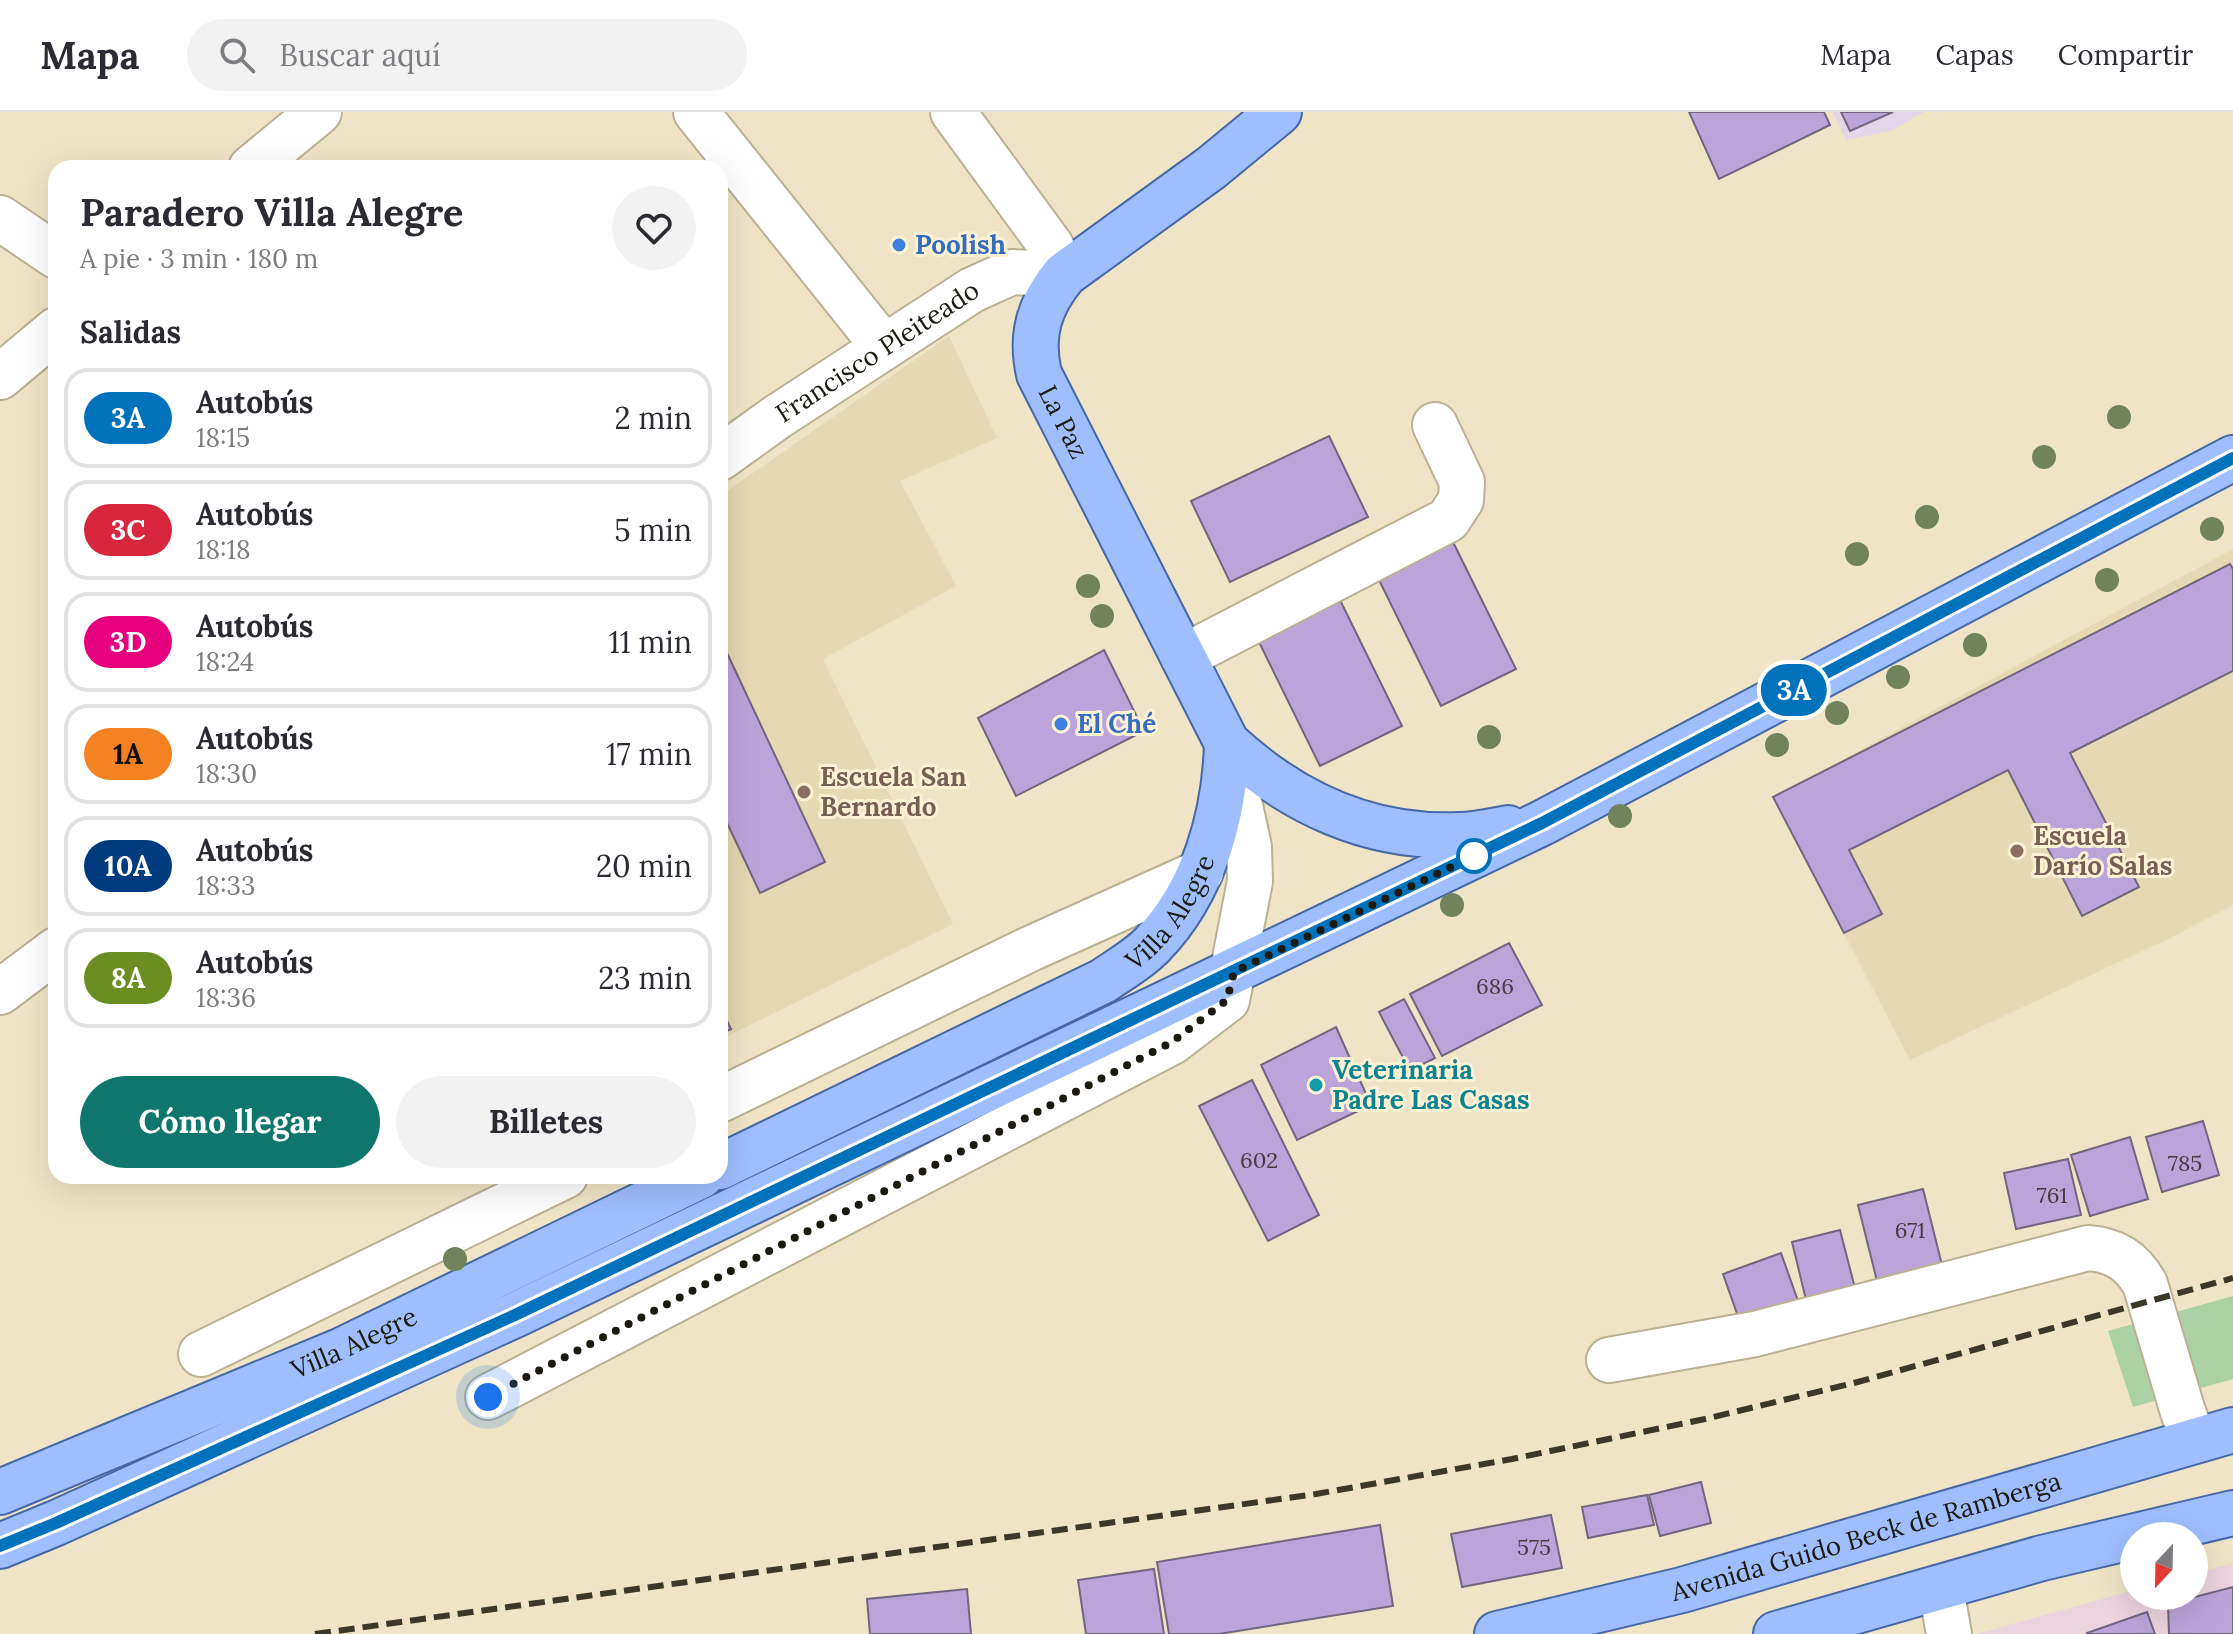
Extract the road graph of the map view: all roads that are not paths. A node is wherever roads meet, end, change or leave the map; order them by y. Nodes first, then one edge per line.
1 (319, 112) edge
2 (696, 112) edge
3 (953, 112) edge
4 (1279, 112) edge
5 (261, 160) edge
6 (0, 218) edge
7 (48, 251) edge
8 (1065, 274) junction
9 (48, 337) edge
10 (884, 347) junction
11 (0, 377) edge
12 (1435, 425) dead end
13 (728, 453) edge
14 (2233, 458) edge
15 (1183, 657) junction
16 (1227, 743) junction
17 (1542, 823) junction
18 (1201, 872) junction
19 (48, 956) edge
20 (1234, 972) junction
21 (0, 992) edge
22 (728, 1096) edge
23 (728, 1163) edge
24 (549, 1184) edge
25 (684, 1184) edge
26 (201, 1354) dead end
27 (1609, 1360) dead end
28 (488, 1397) dead end
29 (2214, 1435) edge
30 (0, 1492) edge
31 (2233, 1513) edge
32 (0, 1546) edge
33 (1941, 1589) junction
34 (1629, 1619) edge
35 (1497, 1634) edge
36 (1776, 1634) edge
37 (1949, 1634) edge

1 - 5 street
2 - 10 street
3 - 8 street
4 - 8 main road
6 - 7 street
8 - 10 street, Francisco Pleiteado
8 - 15 main road, La Paz
9 - 11 street
10 - 13 street, Francisco Pleiteado
12 - 15 street
14 - 17 main road, Villa Alegre
15 - 16 main road, La Paz
16 - 17 main road, Villa Alegre
16 - 18 main road, Villa Alegre
16 - 20 street
17 - 20 main road, Villa Alegre
18 - 22 street
18 - 23 main road, Villa Alegre
19 - 21 street
20 - 28 street
20 - 32 main road, Villa Alegre
24 - 26 street
25 - 30 main road, Villa Alegre
27 - 29 street
29 - 34 main road, Avenida Guido Beck de Ramberga
31 - 33 main road
33 - 36 main road
33 - 37 street
34 - 35 main road, Avenida Guido Beck de Ramberga

